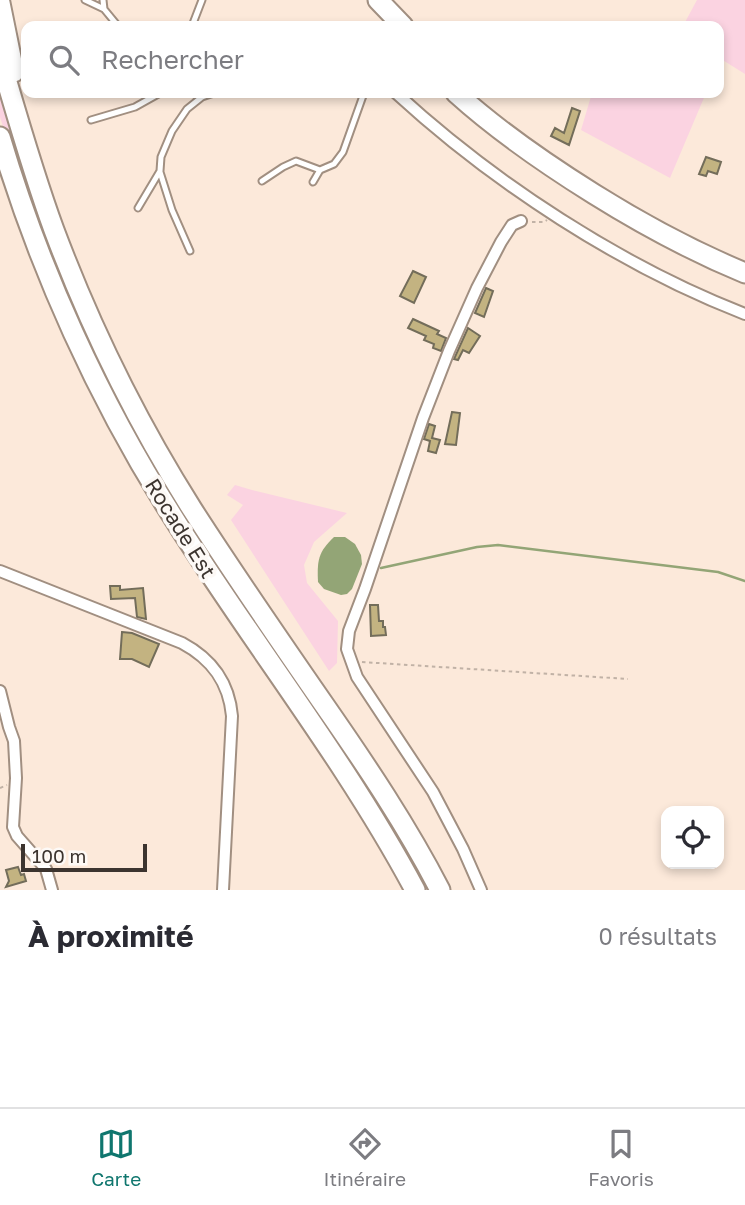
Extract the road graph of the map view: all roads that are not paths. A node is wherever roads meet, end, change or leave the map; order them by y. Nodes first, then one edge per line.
1 (85, 0) edge
2 (103, 0) edge
3 (202, 0) edge
4 (361, 0) edge
5 (378, 0) edge
6 (0, 3) edge
7 (104, 9) junction
8 (114, 21) edge
9 (194, 21) edge
10 (381, 21) edge
11 (398, 21) edge
12 (0, 58) edge
13 (151, 98) edge
14 (201, 98) edge
15 (362, 98) edge
16 (401, 98) edge
17 (462, 98) edge
18 (481, 98) edge
19 (91, 120) dead end
20 (0, 137) edge
21 (0, 156) edge
22 (320, 170) junction
23 (160, 171) junction
24 (262, 181) dead end
25 (313, 182) dead end
26 (38, 186) junction
27 (18, 192) junction
28 (138, 208) dead end
29 (521, 220) road end
30 (190, 251) dead end
31 (745, 260) edge
32 (745, 273) edge
33 (745, 314) edge
34 (0, 571) edge
35 (0, 691) edge
36 (52, 890) edge
37 (223, 890) edge
38 (415, 890) edge
39 (440, 890) edge
40 (481, 890) edge

1 - 7 lane
2 - 7 lane
3 - 9 lane
4 - 10 highway
5 - 11 highway
6 - 26 highway
7 - 8 lane
12 - 26 highway
13 - 19 lane
14 - 23 lane
15 - 22 lane
16 - 33 street
17 - 32 highway
18 - 31 highway
20 - 27 highway, Rocade Est
21 - 27 highway
22 - 24 lane
22 - 25 lane
23 - 28 lane
23 - 30 lane
26 - 39 highway, Rocade Est
27 - 38 highway, Rocade Est
29 - 40 street
34 - 37 street
35 - 36 street

